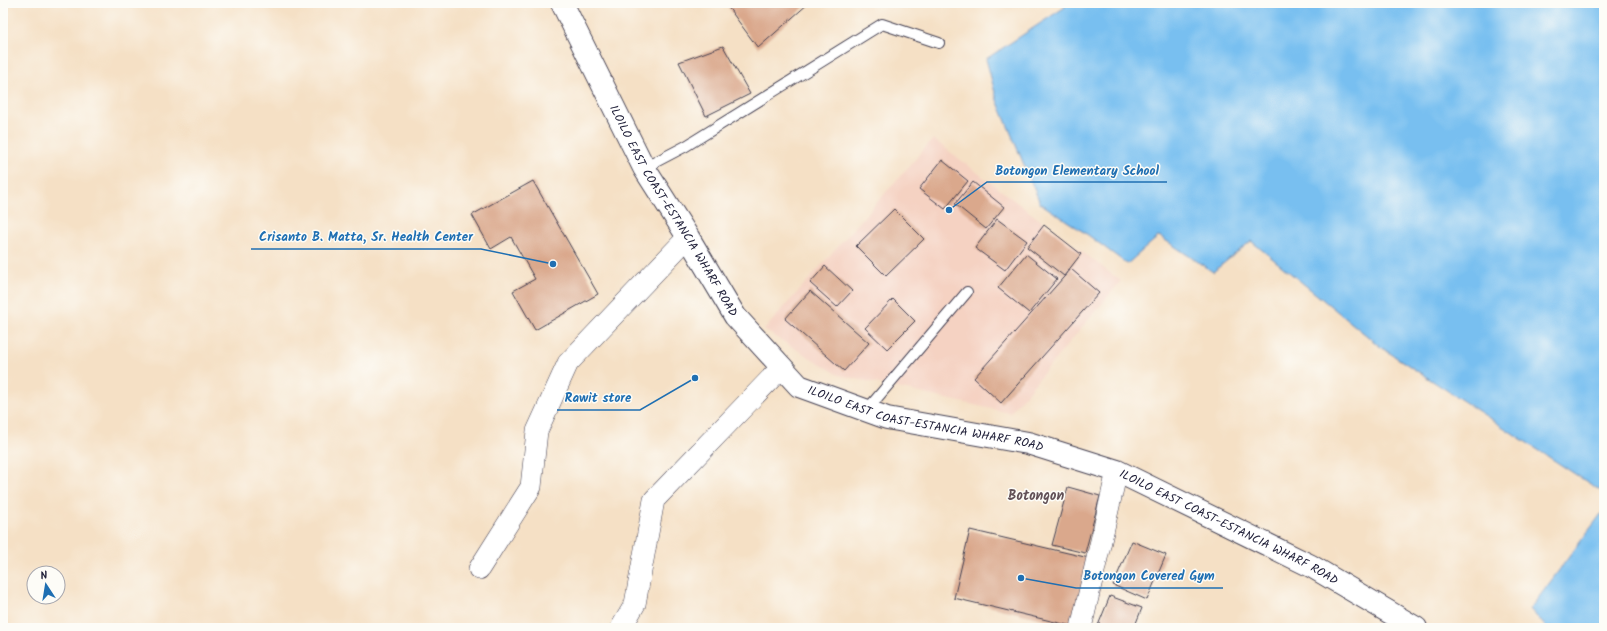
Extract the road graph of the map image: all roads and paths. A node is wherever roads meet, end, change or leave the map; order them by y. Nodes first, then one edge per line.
1 (562, 3) edge
2 (938, 43) dead end
3 (644, 168) junction
4 (688, 237) junction
5 (967, 292) dead end
6 (782, 367) junction
7 (866, 411) junction
8 (1117, 471) junction
9 (479, 569) dead end
10 (621, 628) edge
11 (1081, 628) edge
12 (1416, 628) edge

1 - 3 main road, ILOILO EAST COAST-ESTANCIA WHARF ROAD
2 - 3 lane
3 - 4 main road, ILOILO EAST COAST-ESTANCIA WHARF ROAD
4 - 6 main road, ILOILO EAST COAST-ESTANCIA WHARF ROAD
4 - 9 street
5 - 7 lane
6 - 7 main road, ILOILO EAST COAST-ESTANCIA WHARF ROAD
6 - 10 street
7 - 8 main road, ILOILO EAST COAST-ESTANCIA WHARF ROAD
8 - 11 street
8 - 12 main road, ILOILO EAST COAST-ESTANCIA WHARF ROAD

